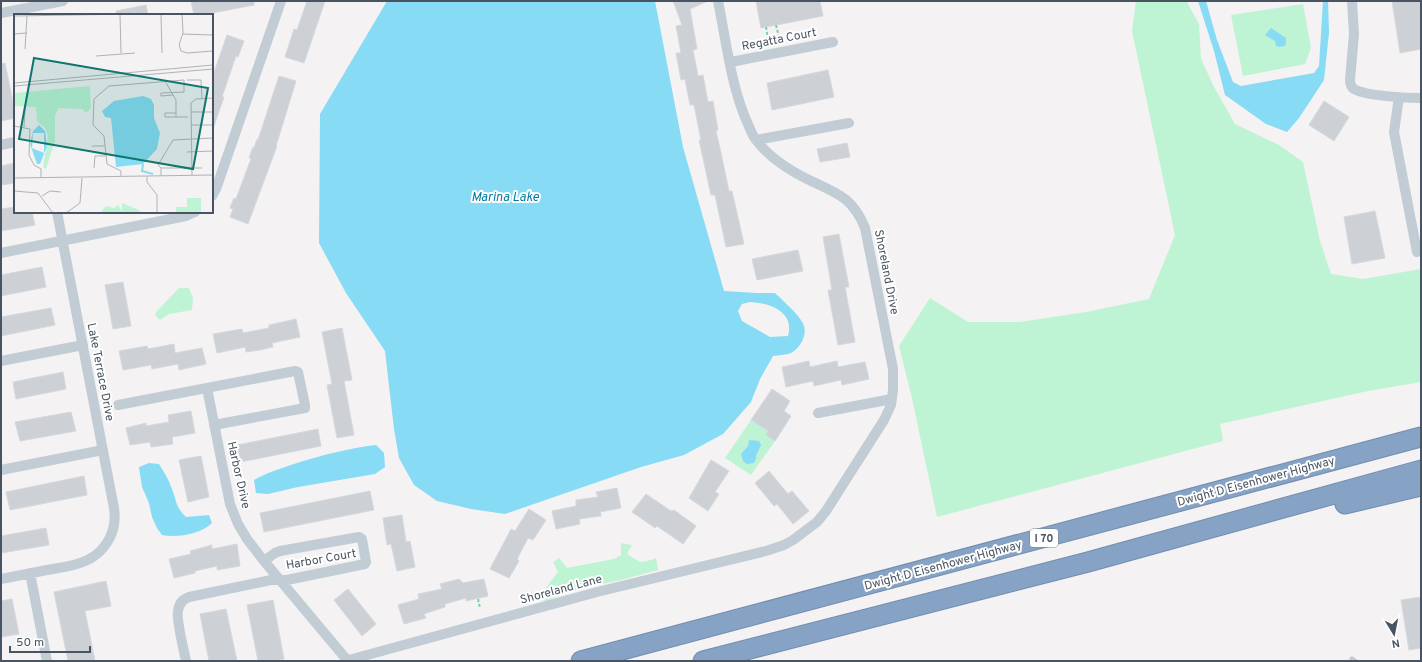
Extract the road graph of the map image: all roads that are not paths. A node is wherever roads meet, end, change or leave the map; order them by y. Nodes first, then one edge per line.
1 (63, 1) edge
2 (281, 1) edge
3 (718, 1) edge
4 (1352, 1) edge
5 (17, 9) edge
6 (1, 13) edge
7 (833, 42) dead end
8 (731, 62) junction
9 (1399, 97) junction
10 (1421, 98) edge
11 (849, 123) dead end
12 (756, 140) junction
13 (14, 142) edge
14 (1, 145) edge
15 (213, 194) edge
16 (57, 213) edge
17 (193, 213) edge
18 (62, 241) junction
19 (1417, 252) dead end
20 (1, 253) edge
21 (82, 345) junction
22 (1, 361) edge
23 (207, 388) junction
24 (892, 398) junction
25 (118, 405) dead end
26 (818, 413) dead end
27 (214, 425) junction
28 (1421, 427) edge
29 (1421, 437) edge
30 (103, 450) junction
31 (1, 470) edge
32 (1421, 470) edge
33 (1421, 486) edge
34 (1181, 501) junction
35 (784, 545) joint
36 (264, 561) junction
37 (1088, 562) junction
38 (30, 573) junction
39 (1, 579) edge
40 (279, 579) junction
41 (47, 661) edge
42 (186, 661) edge
43 (346, 661) edge
44 (581, 661) edge
45 (703, 661) edge

1 - 5 street
2 - 15 street
3 - 8 street, Shoreland Drive
4 - 9 street
5 - 6 street
7 - 8 street, Regatta Court
8 - 12 street, Shoreland Drive
9 - 10 street
9 - 19 street
11 - 12 street
12 - 24 street, Shoreland Drive
13 - 14 street
16 - 18 street, Lake Terrace Drive
17 - 18 street
18 - 20 street
18 - 21 street, Lake Terrace Drive
21 - 22 street
21 - 30 street, Lake Terrace Drive
23 - 25 street
23 - 27 street, Harbor Drive
23 - 27 street
24 - 26 street
24 - 35 street, Shoreland Drive
27 - 36 street, Harbor Drive
28 - 34 highway
29 - 34 highway, Dwight D Eisenhower Highway / I 70
30 - 31 street
30 - 38 street, Lake Terrace Drive
32 - 37 highway
33 - 37 highway
34 - 44 highway, Dwight D Eisenhower Highway / I 70
35 - 43 street, Shoreland Lane
36 - 40 street, Harbor Drive
36 - 40 street, Harbor Court
37 - 45 highway
38 - 39 street
38 - 41 street
40 - 42 street, Harbor Court
40 - 43 street, Harbor Drive

